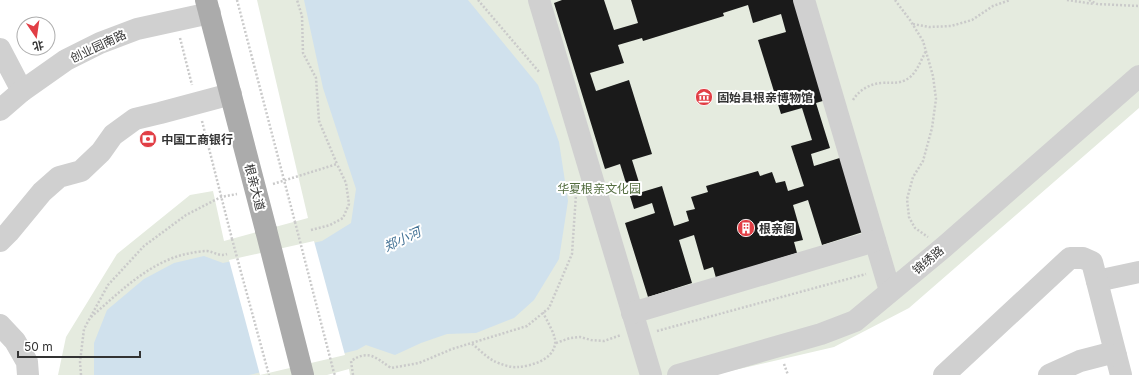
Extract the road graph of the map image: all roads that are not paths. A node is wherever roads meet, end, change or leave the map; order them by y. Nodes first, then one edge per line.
1 (539, 0) edge
2 (804, 0) edge
3 (208, 7) edge
4 (0, 49) edge
5 (1139, 76) edge
6 (22, 91) junction
7 (231, 94) junction
8 (0, 110) edge
9 (0, 241) edge
10 (875, 241) junction
11 (1139, 272) edge
12 (1097, 281) junction
13 (890, 291) junction
14 (632, 313) junction
15 (0, 325) edge
16 (1118, 366) edge
17 (28, 375) edge
18 (303, 375) edge
19 (650, 375) edge
20 (678, 375) edge
21 (944, 375) edge
22 (1049, 375) edge

1 - 14 street
2 - 10 street
3 - 6 street, 创业园南路
3 - 7 main road, 根亲大道
4 - 6 street
5 - 13 street, 锦绣路
6 - 8 street, 创业园南路
7 - 9 street
7 - 18 main road, 根亲大道, bridge
10 - 13 street
10 - 14 street
11 - 12 street
12 - 16 street
12 - 21 street
13 - 20 street, 锦绣路
14 - 19 street
15 - 17 street
16 - 22 street

